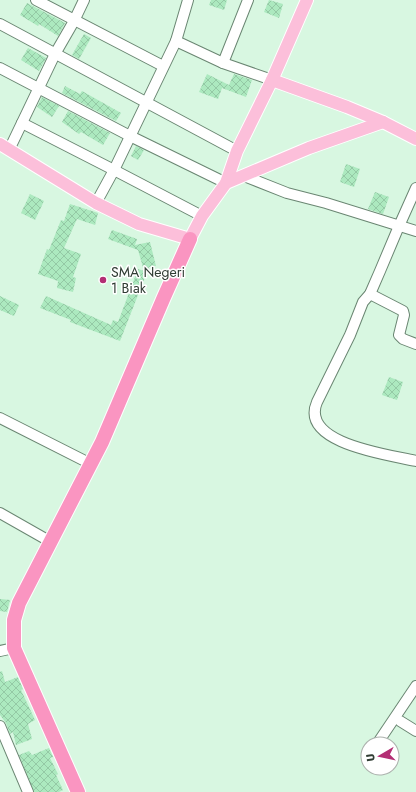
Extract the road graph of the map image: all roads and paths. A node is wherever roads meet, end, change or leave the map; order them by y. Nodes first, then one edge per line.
1 (36, 0) edge
2 (84, 0) edge
3 (188, 0) edge
4 (248, 0) edge
5 (307, 0) edge
6 (74, 21) junction
7 (0, 24) edge
8 (176, 41) junction
9 (55, 54) junction
10 (223, 63) junction
11 (163, 66) junction
12 (0, 68) edge
13 (272, 80) junction
14 (39, 89) junction
15 (146, 102) junction
16 (383, 122) junction
17 (22, 123) junction
18 (130, 136) junction
19 (416, 139) edge
20 (3, 147) edge
21 (237, 151) junction
22 (258, 169) junction
23 (114, 170) junction
24 (244, 176) junction
25 (226, 183) junction
26 (416, 188) edge
27 (96, 203) junction
28 (202, 216) junction
29 (399, 226) junction
30 (416, 231) edge
31 (190, 239) junction
32 (370, 294) junction
33 (416, 344) edge
34 (0, 418) edge
35 (416, 461) edge
36 (91, 464) junction
37 (0, 513) edge
38 (51, 542) junction
39 (14, 648) junction
40 (0, 651) edge
41 (416, 686) edge
42 (400, 721) dead end
43 (0, 726) edge
44 (416, 732) edge
45 (382, 736) edge
46 (28, 792) edge
47 (78, 792) edge

1 - 6 street
2 - 6 street
3 - 8 street
4 - 10 street
5 - 13 main road
6 - 9 street
6 - 11 street
7 - 9 street
8 - 10 street
8 - 11 street
9 - 14 street
9 - 15 street
10 - 13 street
11 - 15 street
12 - 14 street
13 - 16 main road
13 - 21 main road
14 - 17 street
14 - 18 street
15 - 18 street
15 - 21 street
16 - 19 main road
16 - 22 main road
17 - 20 street
17 - 23 street
18 - 23 street
18 - 25 street
20 - 27 main road
21 - 22 main road
21 - 25 main road
22 - 24 main road
23 - 27 street
23 - 28 street
24 - 25 main road
24 - 29 street
25 - 28 main road
26 - 29 street
27 - 31 main road
28 - 31 main road
29 - 30 street
29 - 32 street
31 - 36 highway
32 - 33 street
32 - 35 street
34 - 36 street
36 - 38 highway
37 - 38 street
38 - 39 highway
39 - 40 street
39 - 47 highway
41 - 45 street
42 - 44 street
43 - 46 street

